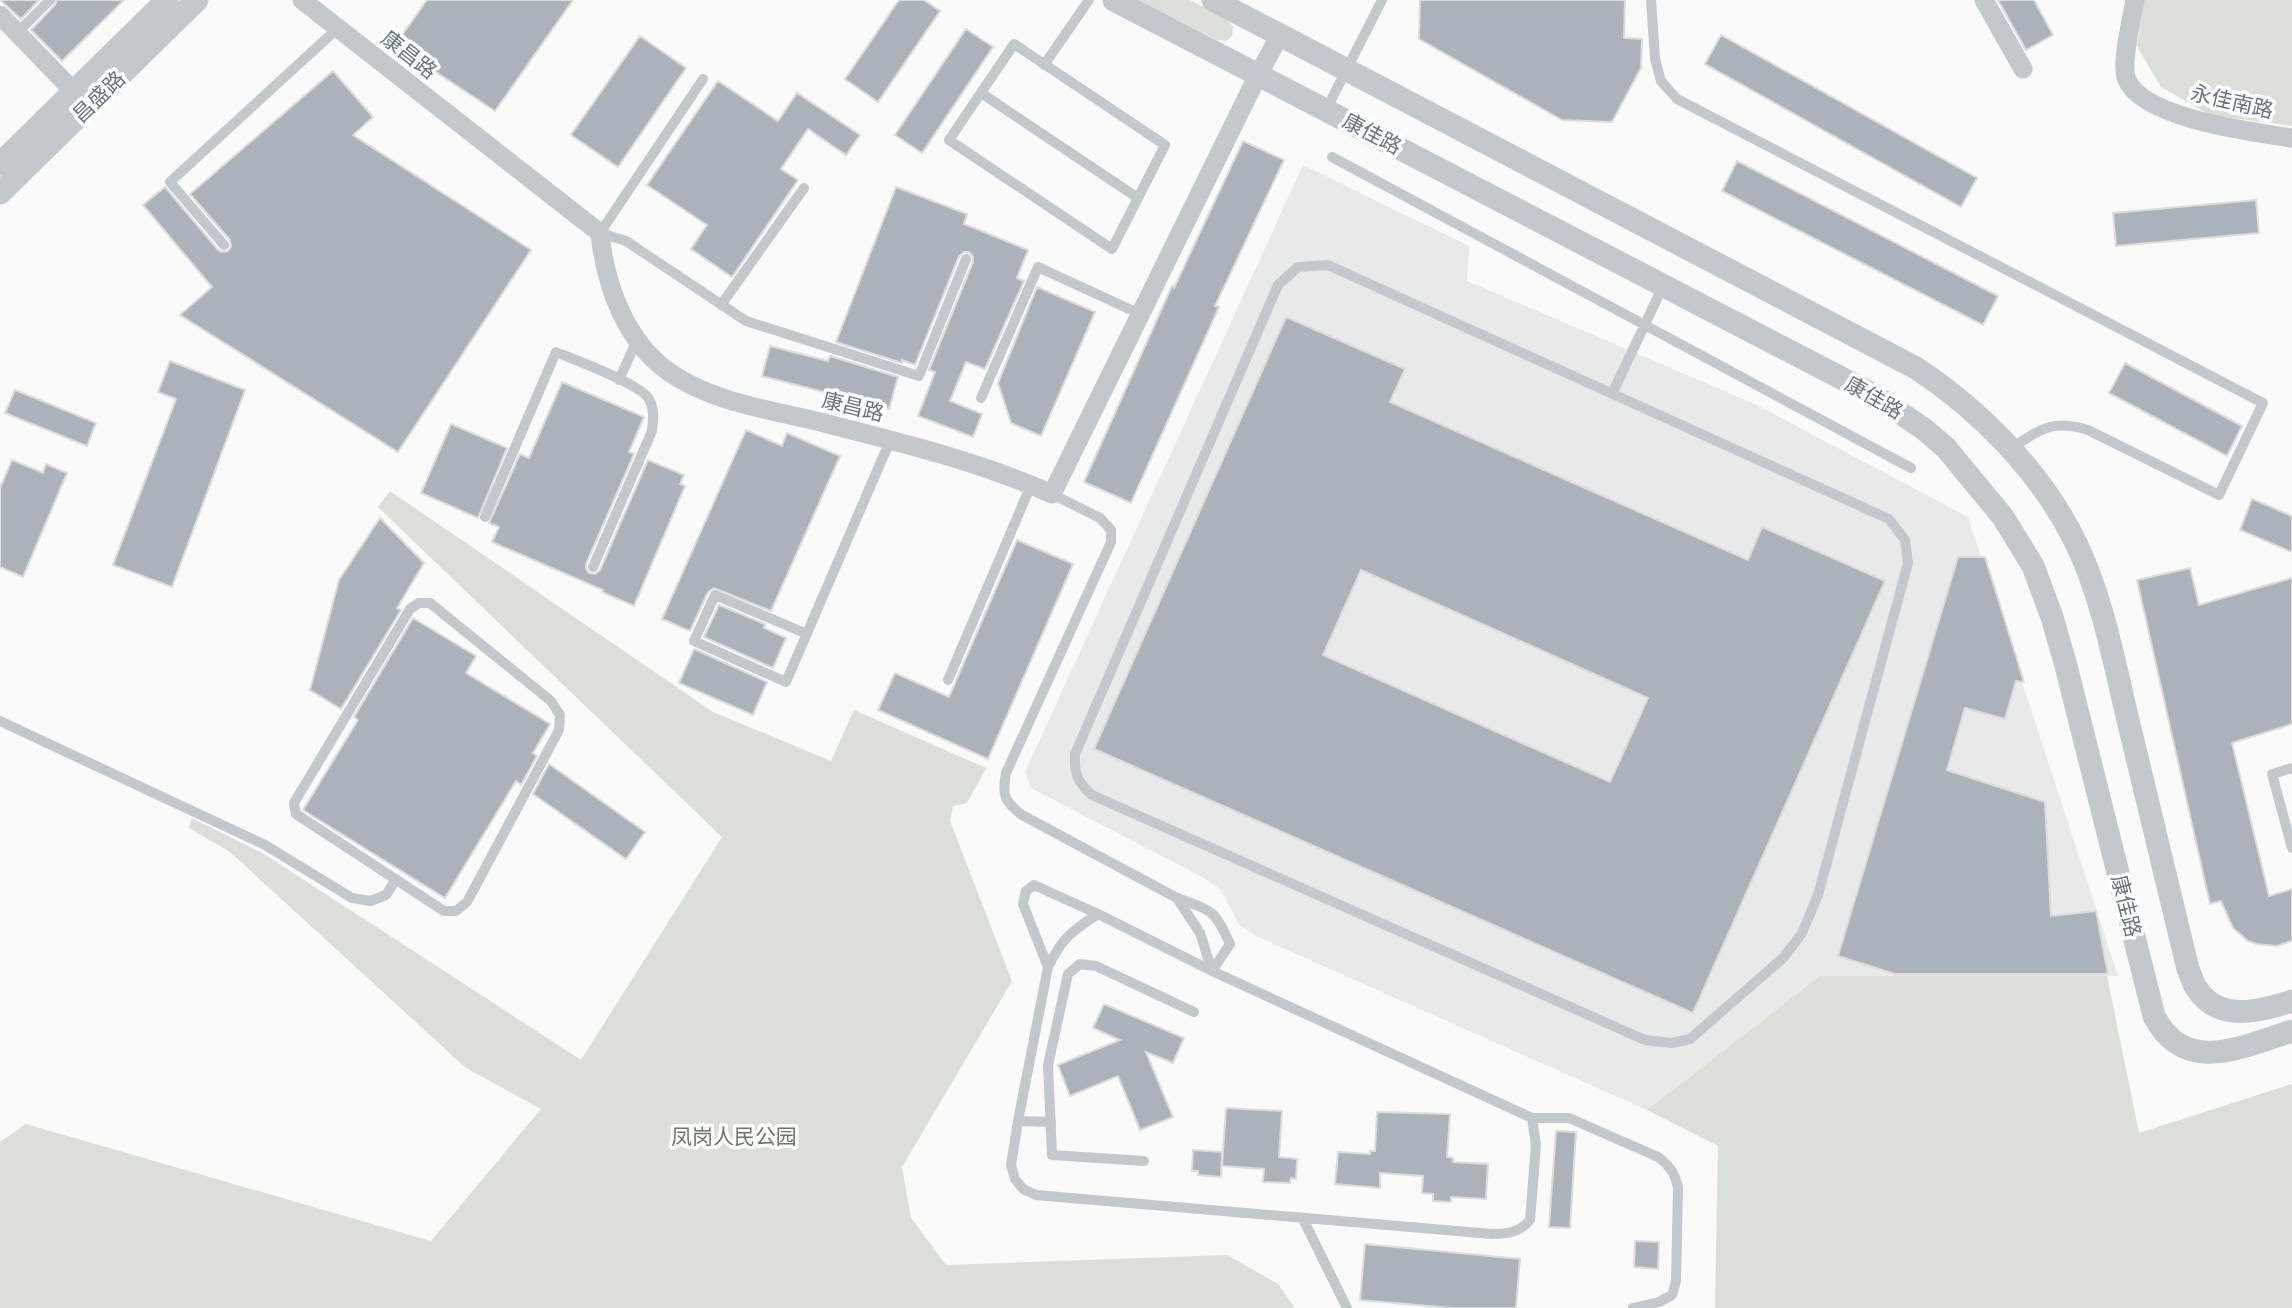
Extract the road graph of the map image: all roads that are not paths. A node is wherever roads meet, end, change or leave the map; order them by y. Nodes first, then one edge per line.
1 (50, 0) edge
2 (167, 0) edge
3 (197, 0) edge
4 (302, 0) edge
5 (1088, 0) edge
6 (1114, 0) edge
7 (1213, 0) edge
8 (1382, 0) edge
9 (1651, 0) edge
10 (1983, 0) edge
11 (2135, 0) edge
12 (0, 15) edge
13 (338, 28) junction
14 (17, 33) junction
15 (1280, 35) junction
16 (1044, 65) junction
17 (2023, 69) dead end
18 (1346, 70) junction
19 (1258, 75) junction
20 (703, 79) dead end
21 (981, 93) junction
22 (81, 99) junction
23 (1326, 110) junction
24 (2292, 138) edge
25 (1332, 157) dead end
26 (0, 164) edge
27 (804, 188) dead end
28 (0, 193) edge
29 (1138, 198) junction
30 (600, 233) junction
31 (224, 245) dead end
32 (966, 258) dead end
33 (1663, 286) junction
34 (722, 305) junction
35 (1140, 314) junction
36 (1644, 325) junction
37 (637, 339) junction
38 (619, 380) junction
39 (1612, 394) junction
40 (981, 398) dead end
41 (891, 440) junction
42 (2011, 449) junction
43 (1911, 468) dead end
44 (1031, 485) junction
45 (1052, 494) junction
46 (485, 517) dead end
47 (593, 568) dead end
48 (807, 634) junction
49 (948, 680) dead end
50 (0, 721) edge
51 (2292, 768) edge
52 (2288, 821) edge
53 (2292, 848) edge
54 (396, 879) junction
55 (1177, 898) junction
56 (1098, 914) junction
57 (1048, 967) junction
58 (1212, 971) junction
59 (2292, 1001) edge
60 (1194, 1012) dead end
61 (2292, 1031) edge
62 (1532, 1118) junction
63 (1018, 1121) junction
64 (1051, 1122) junction
65 (1144, 1161) dead end
66 (1303, 1219) junction
67 (1347, 1308) edge
68 (1633, 1308) edge

1 - 14 lane
2 - 22 street, 昌盛路
3 - 22 street, 昌盛路
4 - 13 street, 康昌路
5 - 16 lane
6 - 19 street, 康佳路
7 - 15 street
8 - 18 lane
9 - 42 lane
10 - 17 street
11 - 24 street, 永佳南路
12 - 14 street
13 - 30 street, 康昌路
13 - 31 lane
14 - 22 street
15 - 18 street
15 - 19 street
16 - 21 lane
16 - 29 lane
18 - 23 lane
18 - 42 street
19 - 23 street, 康佳路
19 - 35 street
20 - 30 lane
21 - 29 lane
21 - 29 lane
22 - 26 street, 昌盛路
22 - 28 street, 昌盛路
23 - 33 street, 康佳路
25 - 36 lane
27 - 34 lane
30 - 34 lane
30 - 37 street, 康昌路
32 - 34 lane
33 - 36 lane
33 - 61 street, 康佳路
35 - 40 lane
35 - 45 street
36 - 39 lane
36 - 43 lane
37 - 38 lane
37 - 41 street, 康昌路
38 - 46 lane
38 - 47 lane
39 - 39 lane
41 - 44 street, 康昌路
41 - 48 lane
42 - 59 street
44 - 45 street, 康昌路
44 - 49 lane
45 - 55 lane
48 - 48 lane
50 - 54 lane
51 - 52 lane
52 - 53 lane
54 - 54 lane
55 - 58 lane
55 - 58 lane
56 - 57 lane
56 - 57 lane
56 - 58 lane
57 - 63 lane
58 - 62 lane
60 - 64 lane
62 - 66 lane
62 - 68 lane
63 - 64 lane
63 - 66 lane
64 - 65 lane
66 - 67 lane

